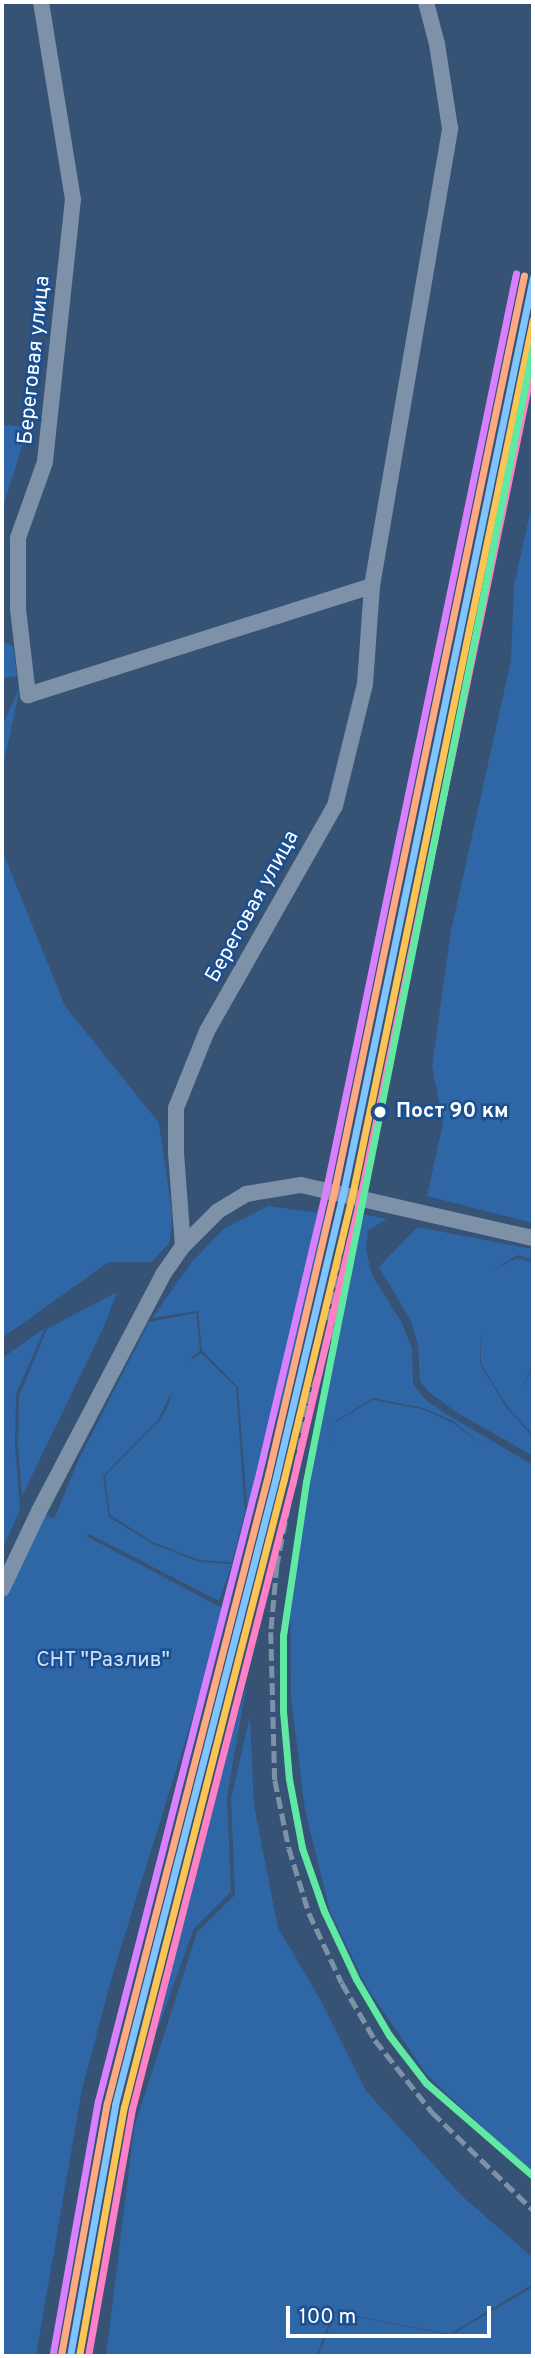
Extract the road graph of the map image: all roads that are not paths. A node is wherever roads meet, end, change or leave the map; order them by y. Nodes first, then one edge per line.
1 (41, 2) edge
2 (426, 2) edge
3 (372, 586) junction
4 (533, 1238) edge
5 (183, 1247) junction
6 (2, 1589) edge

1 - 3 street, Береговая улица
2 - 3 street, Береговая улица
3 - 5 street, Береговая улица
4 - 5 street
5 - 6 street

